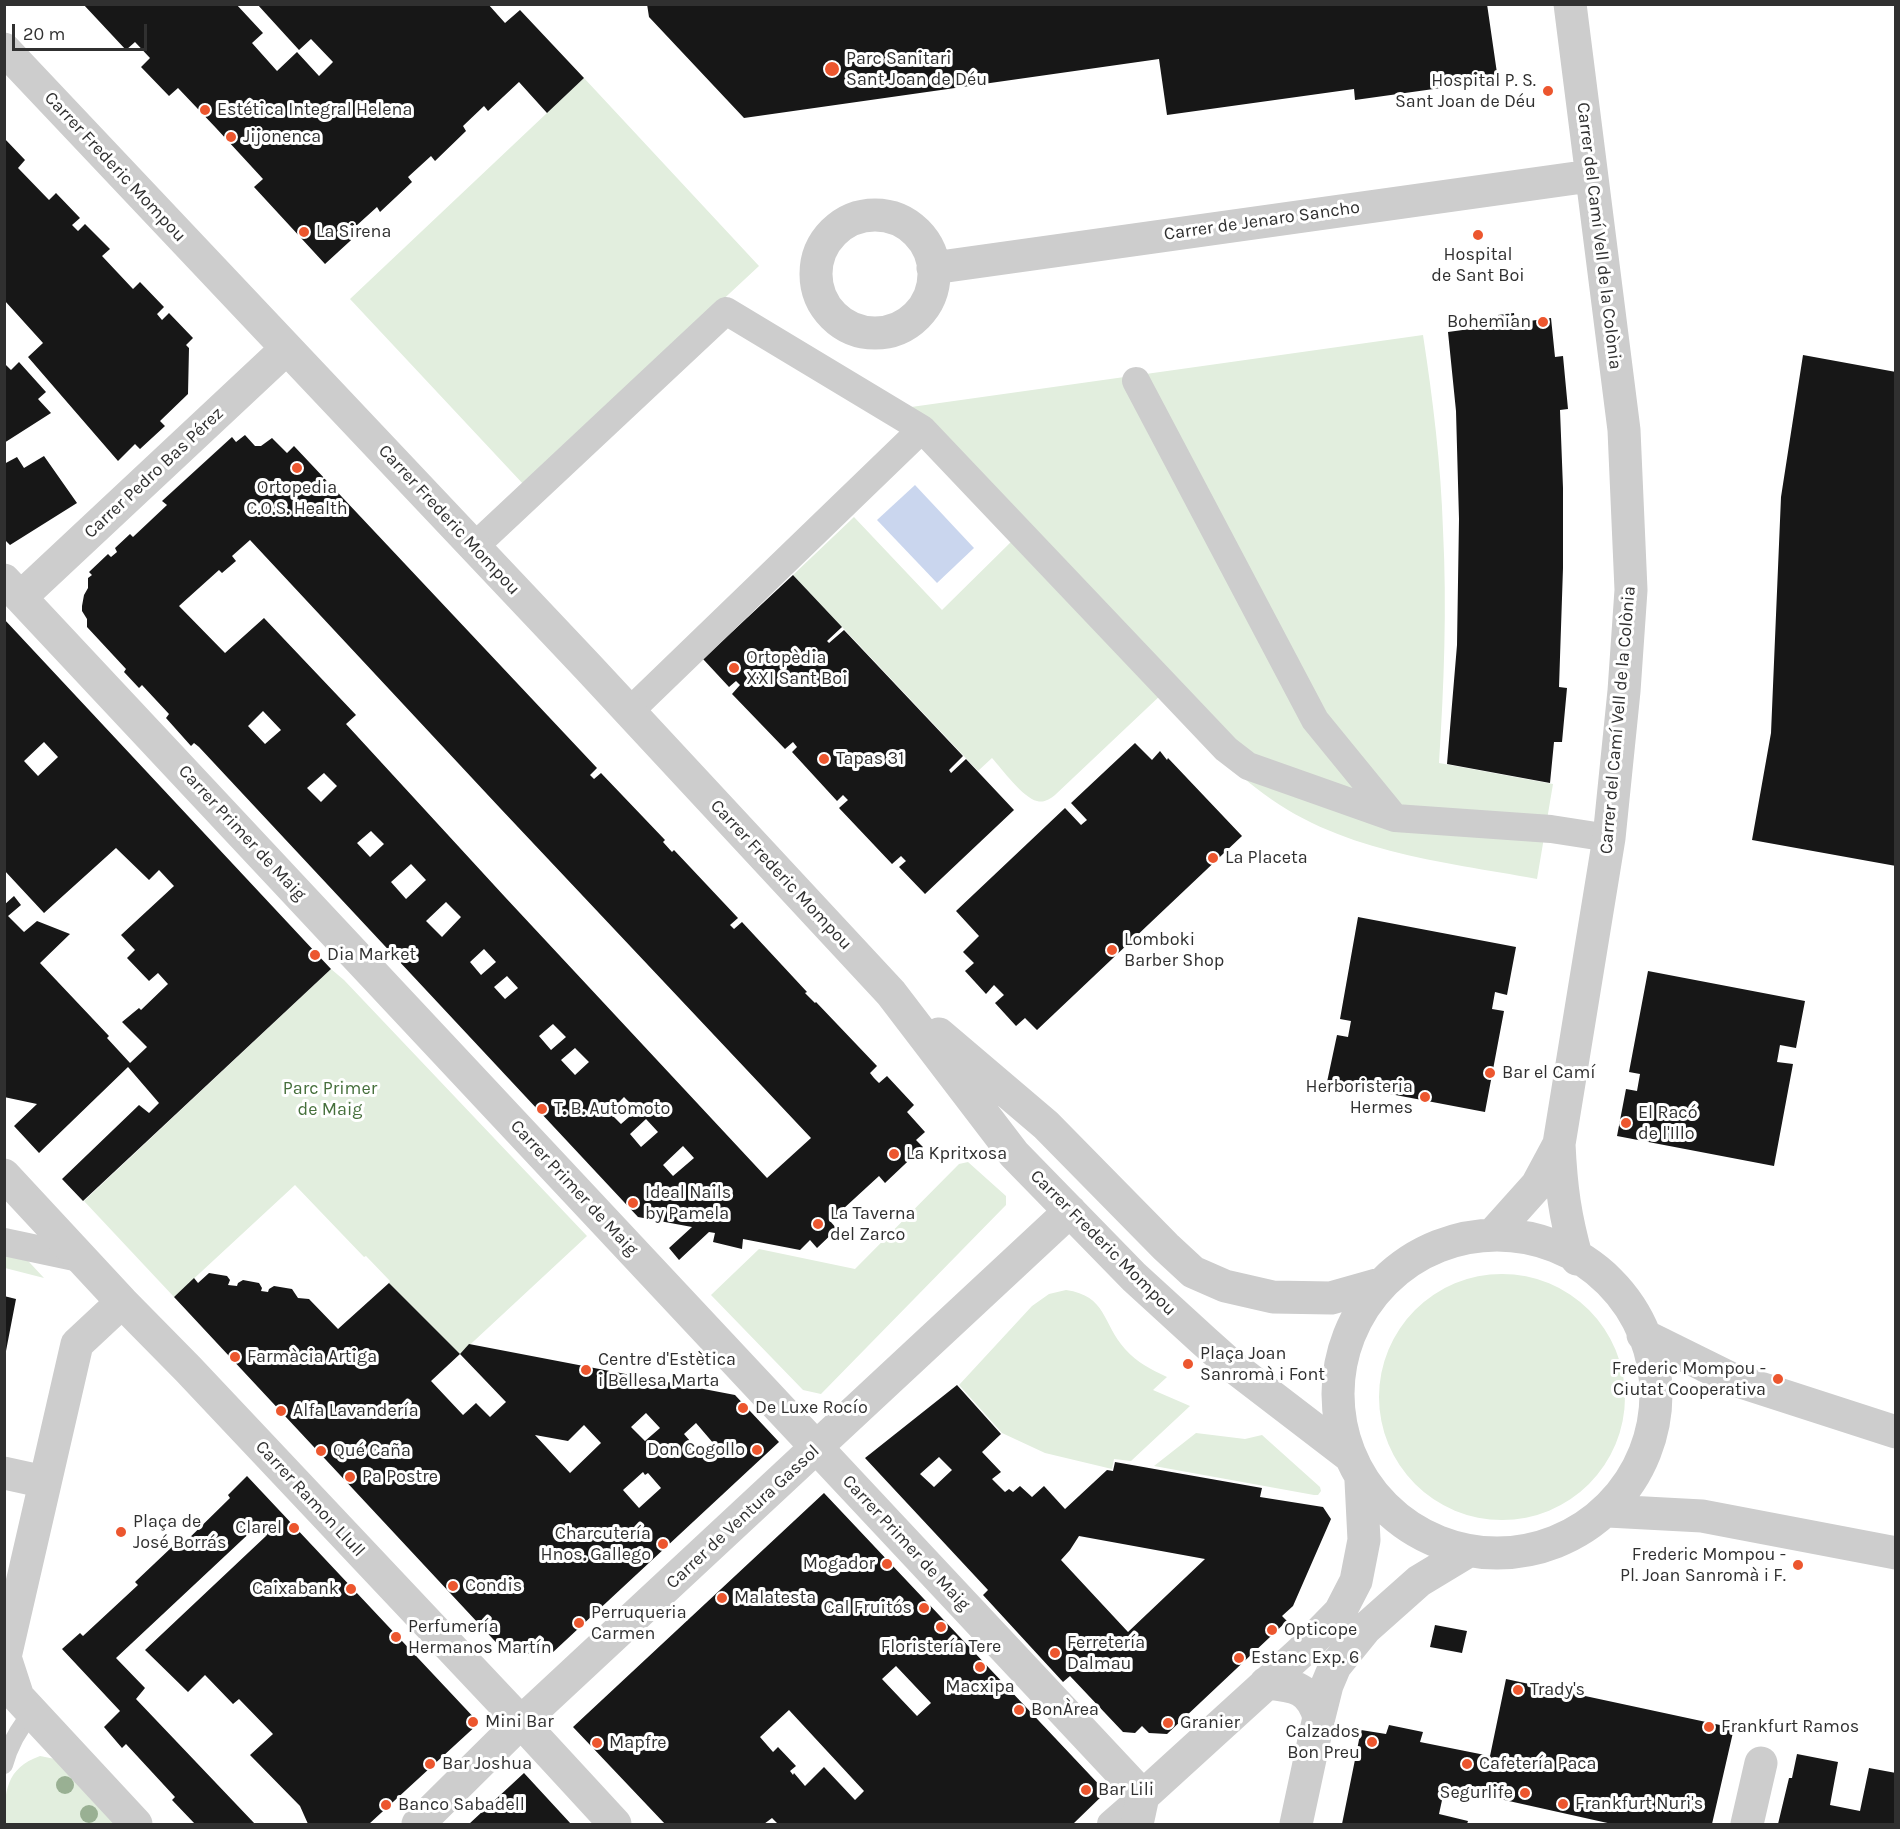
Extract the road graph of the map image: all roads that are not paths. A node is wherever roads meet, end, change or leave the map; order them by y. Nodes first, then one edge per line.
1 (1569, 4) edge
2 (4, 49) edge
3 (1590, 176) junction
4 (933, 268) dead end
5 (286, 349) junction
6 (1136, 381) dead end
7 (922, 429) junction
8 (474, 546) junction
9 (13, 589) edge
10 (630, 712) junction
11 (1395, 818) junction
12 (1609, 838) junction
13 (891, 993) junction
14 (1559, 1144) junction
15 (4, 1175) edge
16 (1070, 1211) junction
17 (1494, 1233) junction
18 (4, 1242) edge
19 (1577, 1259) junction
20 (84, 1260) junction
21 (1377, 1285) junction
22 (122, 1302) junction
23 (1643, 1335) junction
24 (1896, 1432) edge
25 (817, 1448) junction
26 (1356, 1469) junction
27 (4, 1473) edge
28 (45, 1482) junction
29 (1608, 1511) junction
30 (1467, 1552) junction
31 (1896, 1553) edge
32 (1266, 1683) junction
33 (8, 1687) edge
34 (32, 1713) junction
35 (1319, 1717) junction
36 (521, 1722) junction
37 (1761, 1763) dead end
38 (4, 1765) edge
39 (1140, 1810) edge
40 (136, 1824) edge
41 (418, 1824) edge
42 (615, 1824) edge
43 (1111, 1824) edge
44 (1296, 1824) edge
45 (1747, 1824) edge

1 - 3 street, Carrer del Camí Vell de la Colònia
2 - 5 street, Carrer Frederic Mompou
3 - 4 street, Carrer de Jenaro Sancho
3 - 12 street, Carrer del Camí Vell de la Colònia
5 - 8 street, Carrer Frederic Mompou
5 - 9 street, Carrer Pedro Bas Pérez
6 - 11 street
7 - 8 street
7 - 10 street
7 - 11 street
8 - 10 street, Carrer Frederic Mompou
9 - 25 street, Carrer Primer de Maig
10 - 13 street, Carrer Frederic Mompou
11 - 12 street
12 - 14 street, Carrer del Camí Vell de la Colònia
13 - 16 street, Carrer Frederic Mompou
13 - 21 street, Carrer Frederic Mompou
14 - 17 street, Carrer del Camí Vell de la Colònia
14 - 19 street
15 - 20 street, Carrer Ramon Llull
16 - 25 street, Carrer de Ventura Gassol
16 - 26 street, Carrer Frederic Mompou
17 - 19 street
17 - 21 street
18 - 20 street
19 - 23 street
20 - 22 street, Carrer Ramon Llull
21 - 26 street
22 - 28 street
22 - 36 street, Carrer Ramon Llull
23 - 24 street
23 - 29 street
25 - 36 street, Carrer de Ventura Gassol
25 - 39 street, Carrer Primer de Maig
26 - 30 street, Carrer Frederic Mompou
26 - 32 street
27 - 28 street
28 - 33 street
29 - 30 street
29 - 31 street
30 - 35 street
32 - 35 street
32 - 39 street
33 - 34 street
34 - 38 lane
34 - 40 street
35 - 44 street
36 - 41 street, Carrer de Ventura Gassol
36 - 42 street, Carrer Ramon Llull
37 - 45 street
39 - 43 street

